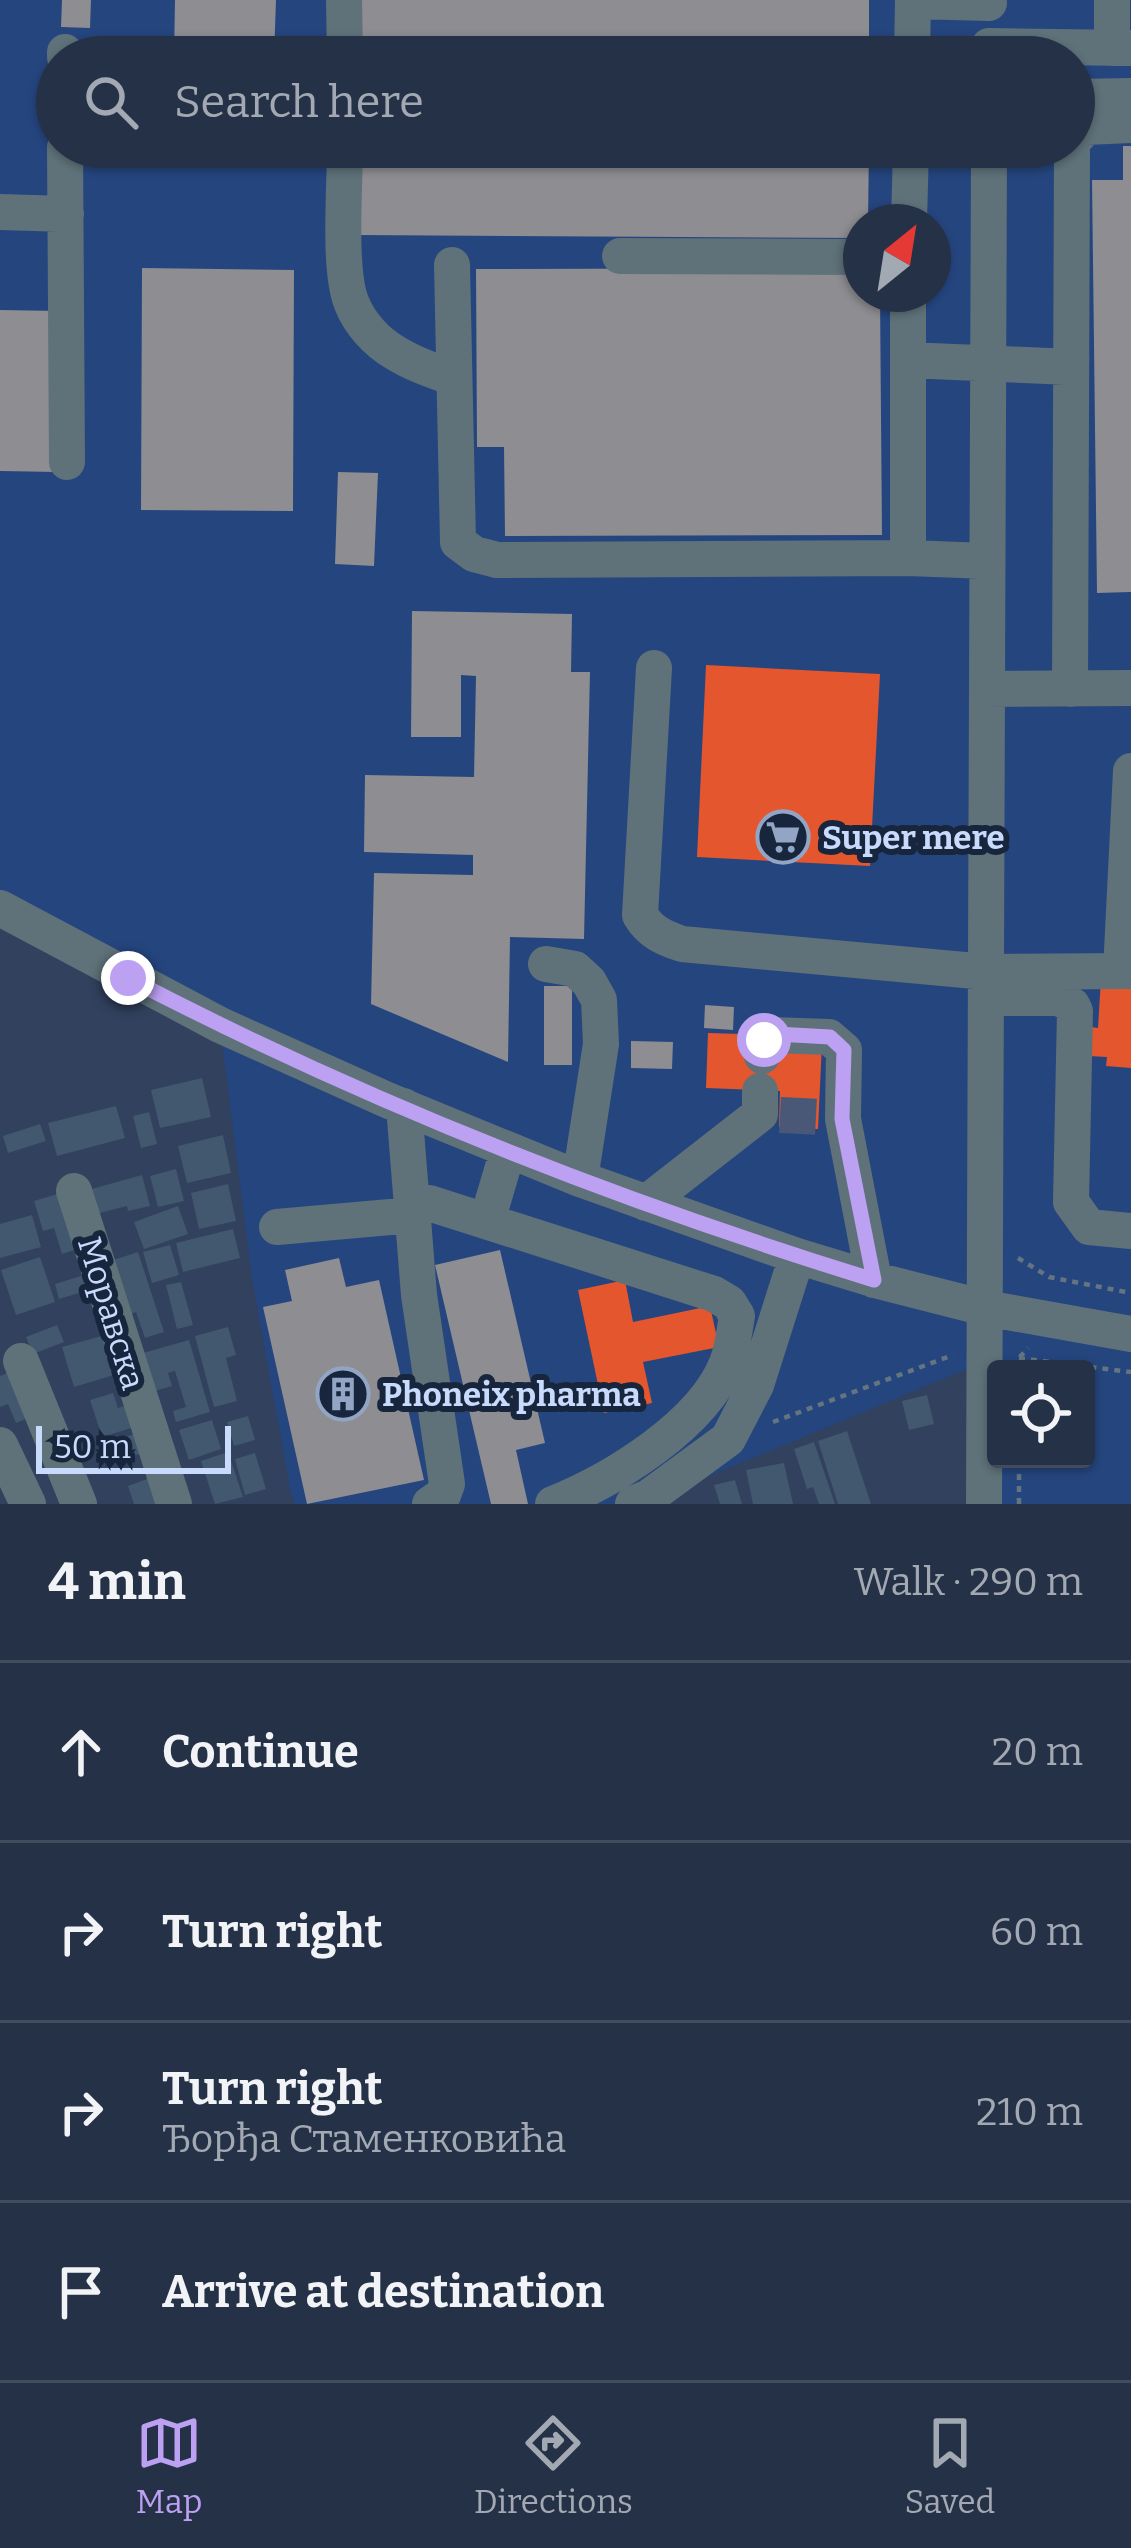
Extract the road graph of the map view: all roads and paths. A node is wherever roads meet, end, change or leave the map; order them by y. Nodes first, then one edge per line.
1 (344, 0) edge
2 (1112, 0) edge
3 (913, 1) edge
4 (989, 2) edge
5 (344, 36) edge
6 (912, 36) edge
7 (989, 36) edge
8 (1122, 48) edge
9 (1131, 96) edge
10 (1095, 97) edge
11 (1131, 125) edge
12 (1095, 127) edge
13 (65, 168) edge
14 (345, 168) edge
15 (910, 168) edge
16 (989, 168) edge
17 (1073, 168) edge
18 (909, 204) edge
19 (0, 212) edge
20 (66, 214) junction
21 (620, 256) dead end
22 (843, 257) edge
23 (452, 265) dead end
24 (908, 312) edge
25 (908, 360) junction
26 (988, 363) junction
27 (1071, 367) junction
28 (454, 378) junction
29 (67, 462) dead end
30 (908, 557) junction
31 (987, 561) junction
32 (654, 668) dead end
33 (1070, 688) junction
34 (1131, 688) edge
35 (987, 689) junction
36 (1131, 771) edge
37 (0, 908) edge
38 (546, 964) dead end
39 (1126, 971) edge
40 (986, 985) junction
41 (404, 1106) junction
42 (508, 1150) junction
43 (580, 1179) junction
44 (74, 1191) dead end
45 (646, 1203) junction
46 (421, 1209) junction
47 (487, 1221) junction
48 (278, 1227) dead end
49 (1131, 1231) edge
50 (986, 1238) junction
51 (797, 1256) junction
52 (874, 1280) junction
53 (1131, 1294) edge
54 (985, 1326) junction
55 (1131, 1334) edge
56 (1019, 1358) dead end
57 (21, 1361) dead end
58 (1131, 1372) edge
59 (728, 1439) junction
60 (0, 1445) edge
61 (1019, 1468) edge
62 (28, 1504) edge
63 (79, 1504) edge
64 (174, 1504) edge
65 (430, 1504) edge
66 (554, 1504) edge
67 (633, 1504) edge
68 (984, 1504) edge
69 (1019, 1504) edge

1 - 5 street
2 - 8 street
3 - 4 street
3 - 6 street
4 - 7 street
9 - 10 street
11 - 12 street
13 - 20 street
14 - 28 street
15 - 18 street
16 - 26 street
17 - 27 street
19 - 20 street
20 - 29 street
21 - 22 street
23 - 28 street
24 - 25 street
25 - 26 street
25 - 30 street
26 - 27 street
26 - 31 street
27 - 33 street
28 - 30 street
30 - 31 street
31 - 35 street
32 - 40 street
33 - 34 street
33 - 35 street
35 - 40 street
36 - 39 street
37 - 41 street
38 - 43 street
39 - 40 street
40 - 49 street
40 - 50 street
41 - 42 street
41 - 46 street
42 - 43 street
42 - 47 street
43 - 45 street
44 - 64 street, Моравска
45 - 51 street
45 - 52 street
46 - 47 street
46 - 48 street
46 - 65 street
47 - 66 street
50 - 53 path
50 - 54 street
51 - 52 street
51 - 59 street
52 - 54 street
54 - 55 street
54 - 59 path
54 - 68 street
56 - 58 path
57 - 63 street
59 - 67 street
60 - 62 street
61 - 69 path

